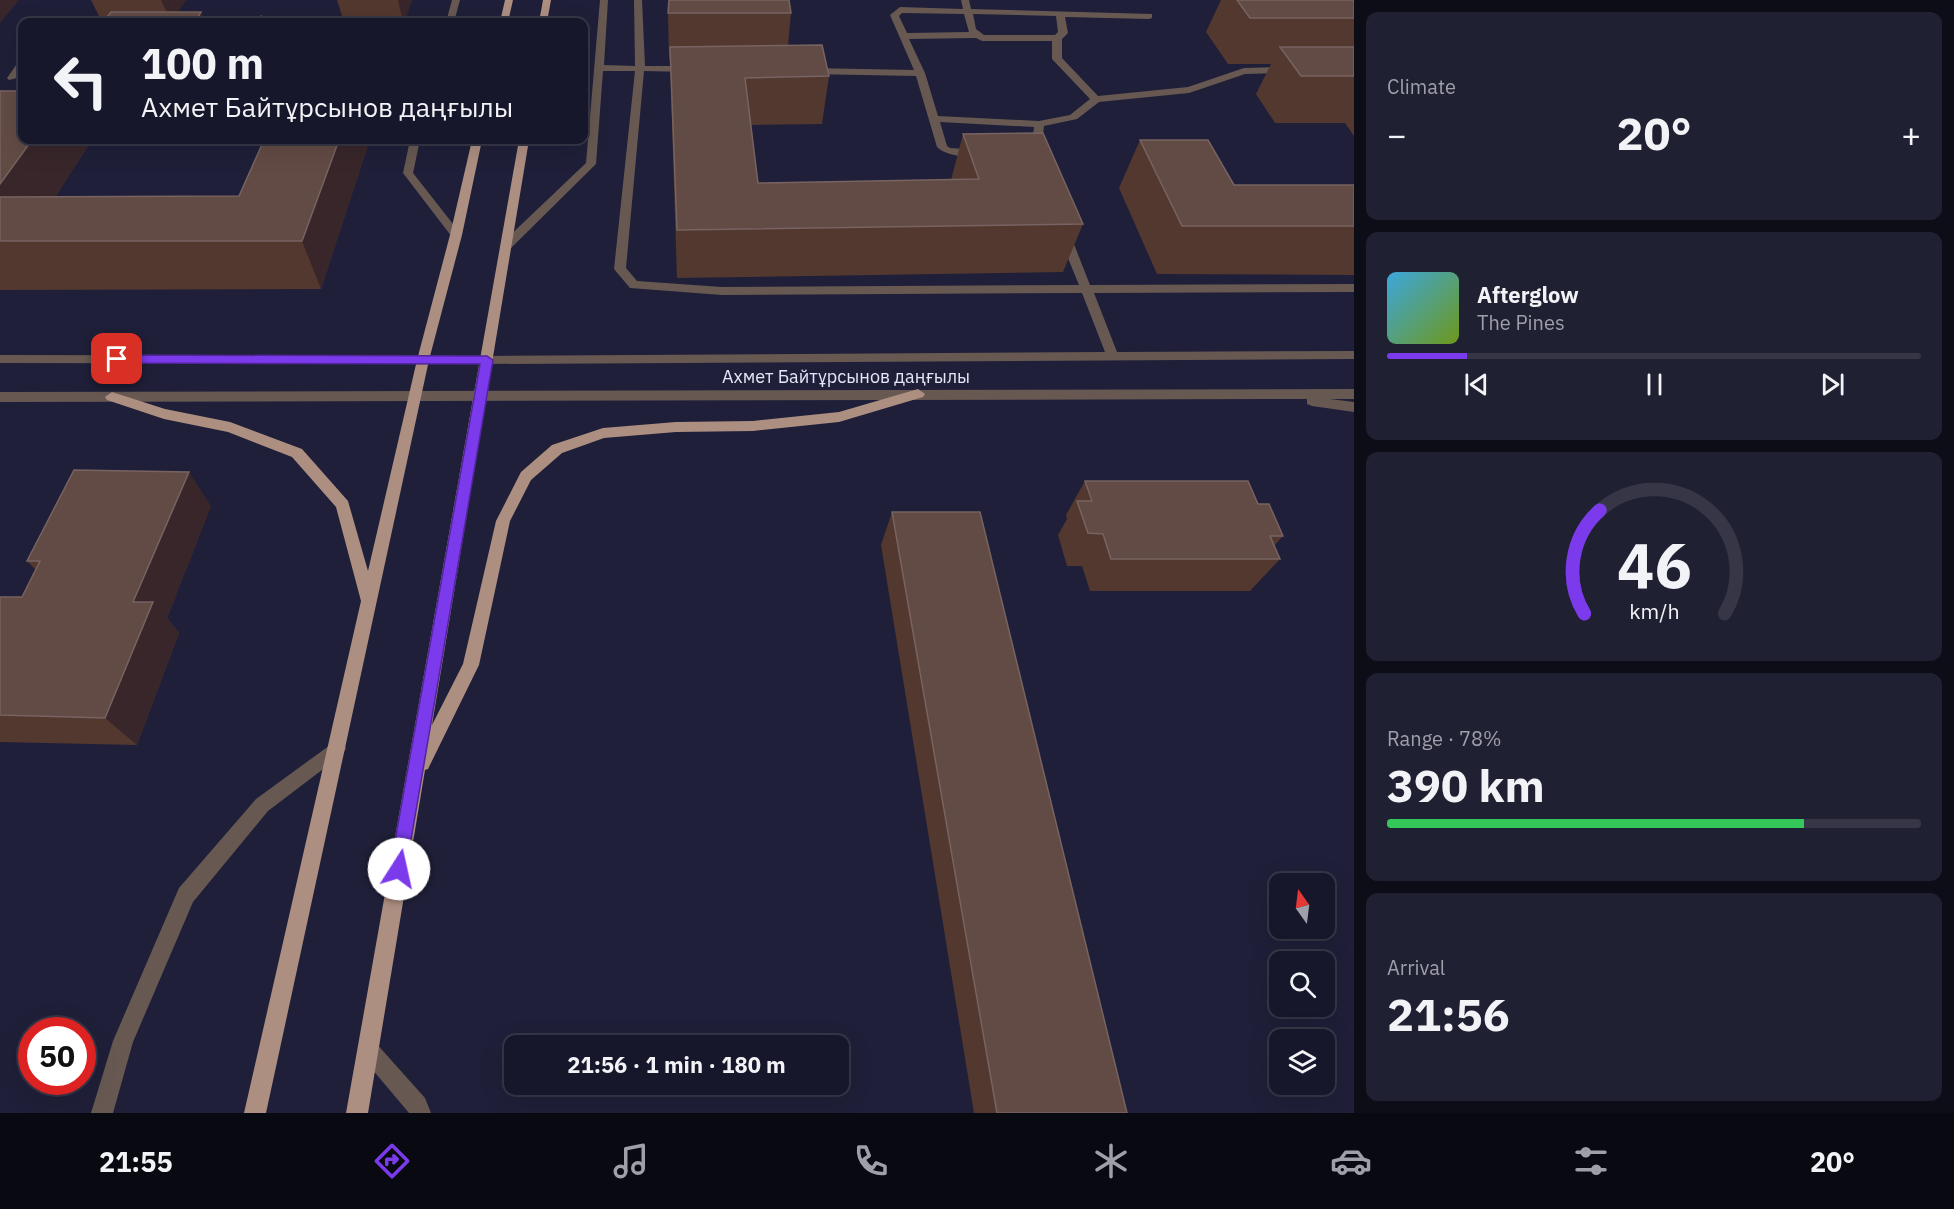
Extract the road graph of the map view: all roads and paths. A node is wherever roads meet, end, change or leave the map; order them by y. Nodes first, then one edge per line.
1 (456, 0) edge
2 (509, 0) edge
3 (547, 0) edge
4 (604, 0) edge
5 (638, 0) edge
6 (965, 0) edge
7 (968, 11) junction
8 (1060, 14) junction
9 (1149, 16) dead end
10 (451, 18) edge
11 (505, 18) edge
12 (544, 18) edge
13 (977, 35) junction
14 (904, 36) junction
15 (1058, 38) junction
16 (600, 68) junction
17 (640, 68) junction
18 (18, 69) edge
19 (698, 69) edge
20 (1295, 70) edge
21 (803, 71) edge
22 (920, 74) junction
23 (18, 77) edge
24 (1096, 99) junction
25 (936, 119) junction
26 (1038, 124) junction
27 (414, 144) edge
28 (476, 144) edge
29 (523, 144) edge
30 (990, 154) edge
31 (1031, 157) edge
32 (1061, 226) edge
33 (456, 236) junction
34 (505, 247) junction
35 (1354, 288) edge
36 (1085, 290) junction
37 (1354, 356) edge
38 (1113, 357) junction
39 (0, 359) edge
40 (423, 360) junction
41 (487, 360) junction
42 (1262, 393) junction
43 (918, 394) junction
44 (1354, 394) edge
45 (481, 395) junction
46 (0, 397) edge
47 (112, 397) junction
48 (415, 397) junction
49 (1354, 407) edge
50 (369, 603) junction
51 (336, 748) junction
52 (414, 779) junction
53 (368, 1049) junction
54 (102, 1113) edge
55 (255, 1113) edge
56 (357, 1113) edge
57 (420, 1113) edge

1 - 10 street
2 - 11 main road
3 - 12 main road
4 - 16 street
5 - 17 street
6 - 7 street
7 - 8 street
7 - 13 street
7 - 14 street
8 - 9 street
8 - 15 street
13 - 14 street
13 - 15 street
14 - 22 street
15 - 24 street
16 - 17 street
16 - 34 street
17 - 19 street
17 - 36 street
18 - 23 street
20 - 24 street
21 - 22 street
22 - 25 street
24 - 26 street
25 - 26 street
25 - 30 street
26 - 31 street
27 - 33 street
28 - 33 main road
29 - 34 main road
32 - 36 street
33 - 40 main road
34 - 41 main road
35 - 36 street
36 - 38 street
37 - 38 street, Ахмет Байтұрсынов даңғылы
38 - 41 street, Ахмет Байтұрсынов даңғылы
39 - 40 street, Ахмет Байтұрсынов даңғылы
40 - 41 street, Ахмет Байтұрсынов даңғылы
40 - 48 main road
41 - 45 main road
42 - 43 street, Ахмет Байтұрсынов даңғылы
42 - 44 street, Ахмет Байтұрсынов даңғылы
42 - 49 street
43 - 45 street, Ахмет Байтұрсынов даңғылы
43 - 52 main road
45 - 48 street, Ахмет Байтұрсынов даңғылы
45 - 52 main road
46 - 47 street, Ахмет Байтұрсынов даңғылы
47 - 48 street, Ахмет Байтұрсынов даңғылы
47 - 50 main road
48 - 50 main road
50 - 51 main road
51 - 54 street
51 - 55 main road
52 - 53 main road
53 - 56 main road
53 - 57 street

